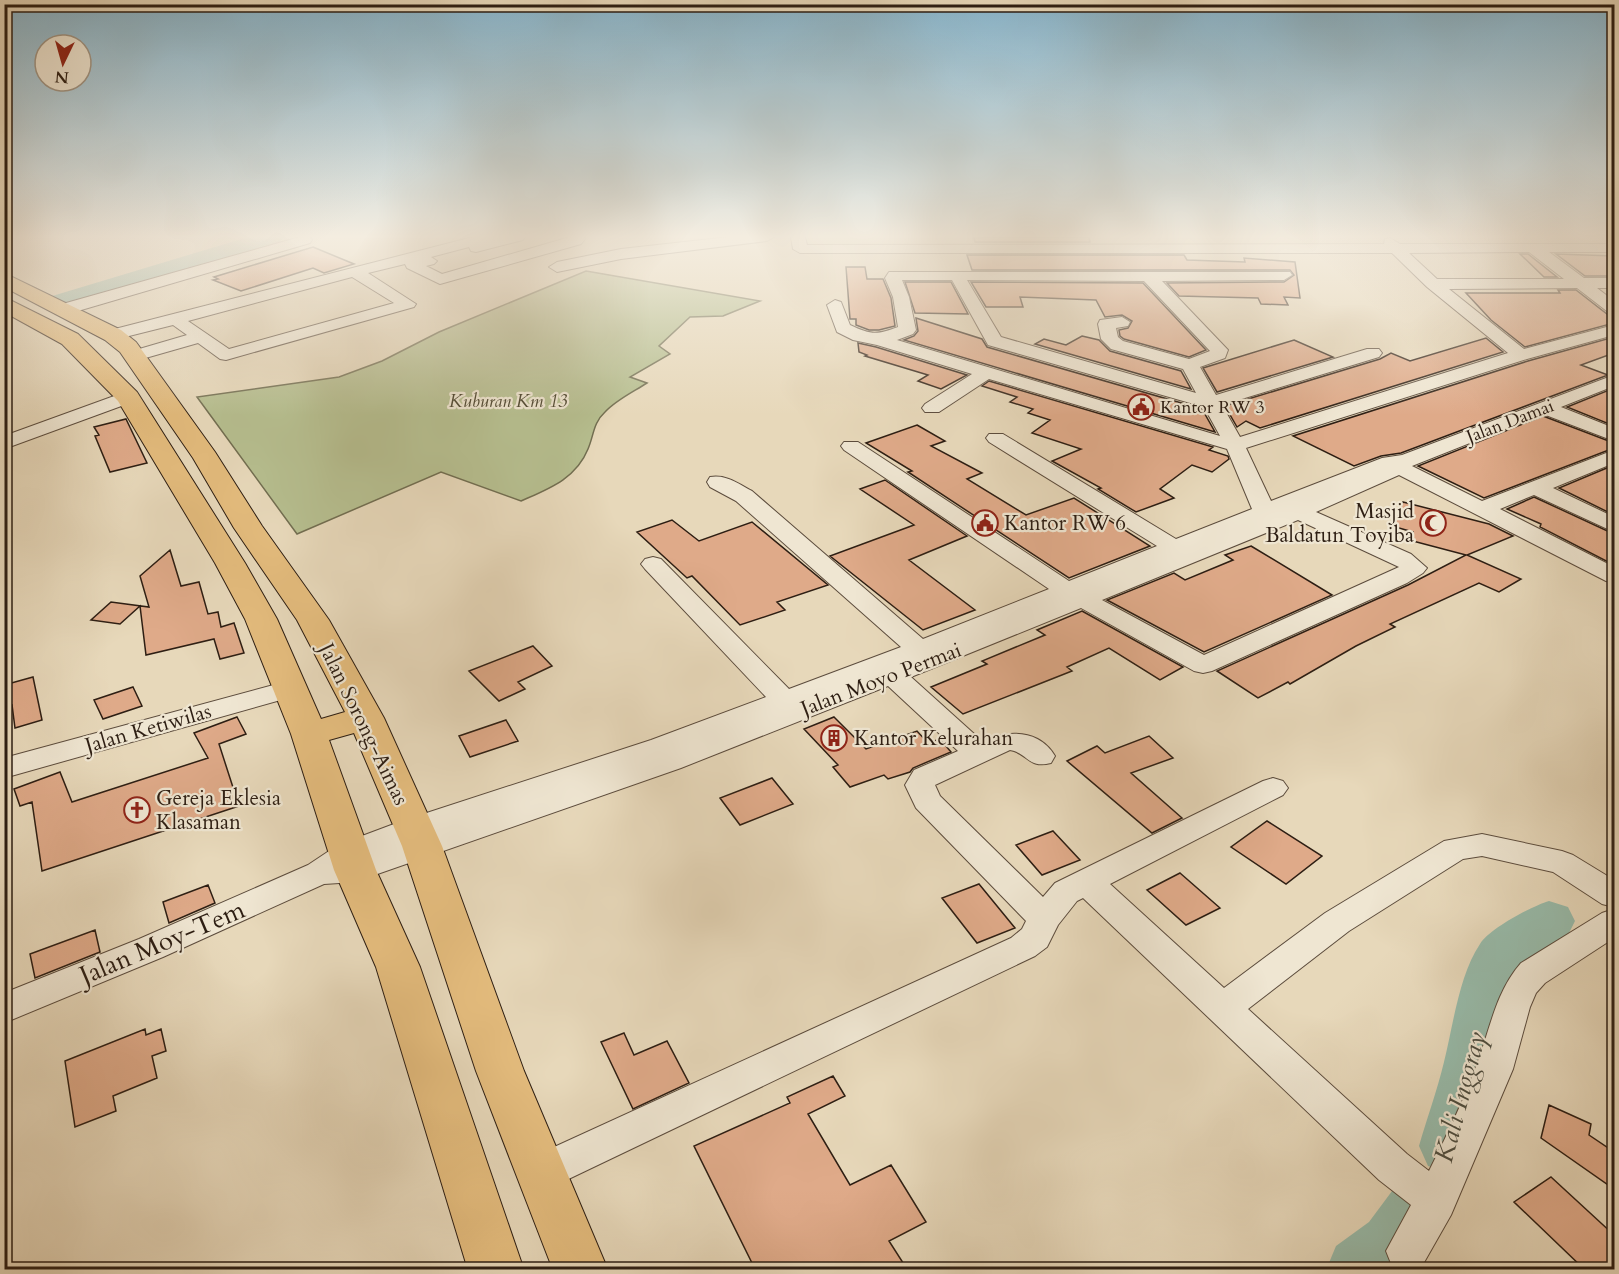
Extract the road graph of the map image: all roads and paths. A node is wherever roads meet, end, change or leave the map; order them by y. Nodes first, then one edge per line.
1 (40, 296) edge
2 (113, 296) edge
3 (120, 296) edge
4 (191, 296) edge
5 (265, 296) edge
6 (396, 296) edge
7 (901, 296) edge
8 (969, 296) edge
9 (1168, 296) edge
10 (1448, 296) edge
11 (1599, 296) edge
12 (4, 303) edge
13 (835, 305) dead end
14 (1614, 308) edge
15 (70, 311) junction
16 (1122, 322) dead end
17 (180, 323) dead end
18 (42, 324) junction
19 (1614, 330) edge
20 (113, 335) junction
21 (200, 337) junction
22 (880, 340) junction
23 (1373, 353) dead end
24 (1521, 355) junction
25 (135, 356) junction
26 (1190, 365) junction
27 (986, 373) junction
28 (1614, 380) edge
29 (128, 397) junction
30 (1212, 403) junction
31 (932, 408) dead end
32 (1545, 408) junction
33 (1614, 435) edge
34 (996, 438) dead end
35 (4, 443) edge
36 (1235, 445) junction
37 (851, 446) dead end
38 (1614, 456) edge
39 (1398, 464) junction
40 (1593, 465) junction
41 (1614, 475) edge
42 (718, 482) dead end
43 (1536, 488) junction
44 (1482, 509) junction
45 (1298, 512) junction
46 (1267, 516) junction
47 (1614, 525) edge
48 (1181, 552) junction
49 (268, 553) junction
50 (230, 563) junction
51 (653, 564) dead end
52 (1614, 576) edge
53 (1075, 594) junction
54 (925, 655) junction
55 (886, 670) junction
56 (292, 688) junction
57 (784, 700) junction
58 (366, 718) junction
59 (309, 734) junction
60 (978, 753) junction
61 (1041, 756) dead end
62 (4, 768) edge
63 (1273, 788) dead end
64 (417, 837) junction
65 (341, 865) junction
66 (1087, 882) junction
67 (1614, 895) edge
68 (1044, 918) junction
69 (1614, 922) edge
70 (4, 1009) edge
71 (1222, 1009) junction
72 (542, 1172) junction
73 (1423, 1192) junction
74 (1407, 1251) dead end
75 (496, 1269) edge
76 (581, 1269) edge

1 - 15 highway, Jalan Sorong-Aimas
2 - 15 street
3 - 4 street
5 - 20 street
6 - 21 street
7 - 22 street
8 - 30 street
9 - 26 street
10 - 24 street
11 - 14 street
12 - 18 highway
13 - 22 street
15 - 18 highway
15 - 20 highway, Jalan Sorong-Aimas
16 - 26 street
17 - 21 street
18 - 29 highway
19 - 24 street
20 - 25 highway, Jalan Sorong-Aimas
21 - 25 street
22 - 27 street
23 - 30 street
24 - 36 street
25 - 49 highway, Jalan Sorong-Aimas
26 - 30 street
27 - 31 street
27 - 36 street
28 - 32 street, Jalan Damai
29 - 35 street
29 - 50 highway
30 - 36 street
32 - 33 street
32 - 39 street, Jalan Damai
34 - 48 street
36 - 46 street
37 - 53 street
38 - 40 street
39 - 44 street
39 - 45 street, Jalan Moyo Permai
39 - 46 street, Jalan Moyo Permai
40 - 41 street
40 - 43 street
42 - 54 street
43 - 44 street
43 - 47 street
44 - 52 street
45 - 46 street, Jalan Moyo Permai
45 - 53 street
46 - 48 street, Jalan Moyo Permai
48 - 53 street, Jalan Moyo Permai
49 - 50 highway
49 - 58 highway, Jalan Sorong-Aimas
50 - 56 highway
51 - 57 street
53 - 54 street, Jalan Moyo Permai
54 - 55 street, Jalan Moyo Permai
55 - 57 street, Jalan Moyo Permai
55 - 60 street
55 - 64 street, Jalan Moyo Permai
56 - 59 highway
56 - 62 street, Jalan Ketiwilas
57 - 64 street, Jalan Moyo Permai
58 - 59 highway
58 - 64 highway, Jalan Sorong-Aimas
59 - 65 highway
60 - 61 street
60 - 68 street
63 - 66 street
64 - 65 street, Jalan Moyo Permai
64 - 72 highway, Jalan Sorong-Aimas
65 - 70 street, Jalan Moy-Tem
65 - 75 highway
66 - 68 street
66 - 71 street
67 - 71 street
68 - 72 street
69 - 73 street
71 - 73 street
72 - 76 highway, Jalan Sorong-Aimas
73 - 74 street

